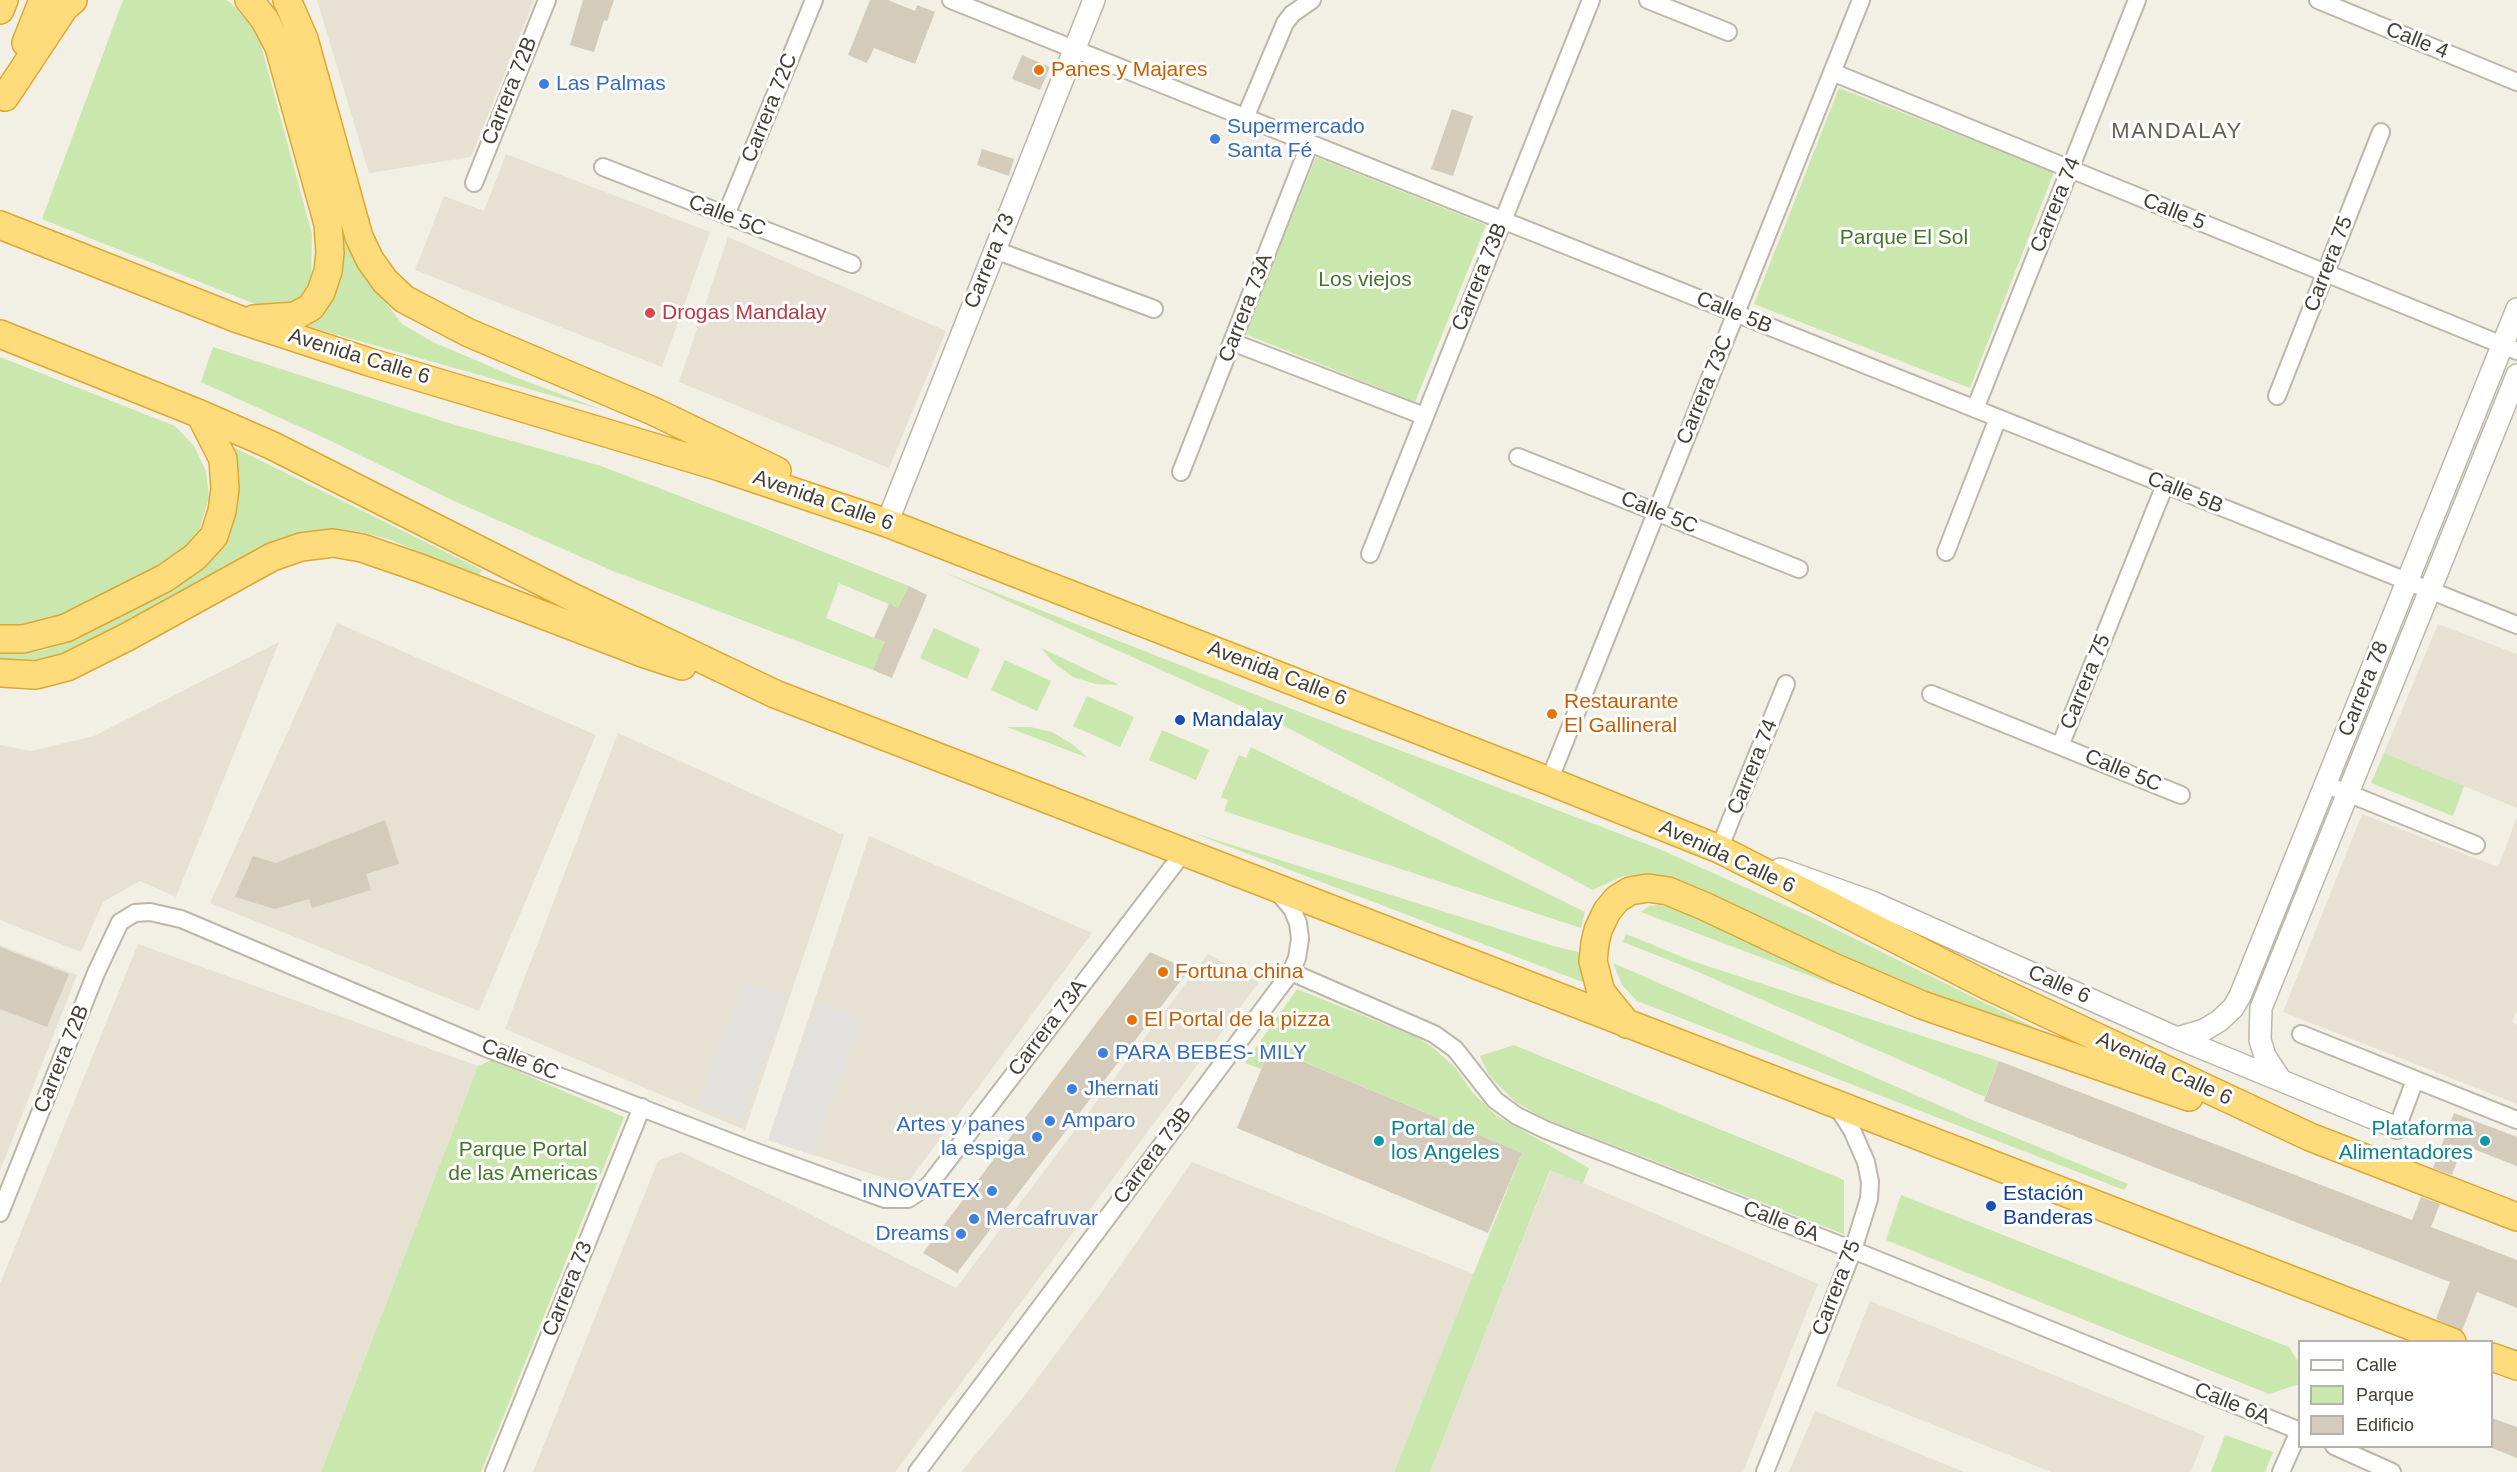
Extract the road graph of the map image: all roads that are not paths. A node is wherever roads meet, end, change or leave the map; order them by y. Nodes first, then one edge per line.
1 (4, 0) edge
2 (43, 0) edge
3 (73, 0) edge
4 (249, 0) edge
5 (287, 0) edge
6 (547, 0) edge
7 (814, 0) edge
8 (951, 0) edge
9 (1094, 0) edge
10 (1312, 0) edge
11 (1591, 0) edge
12 (1648, 0) edge
13 (1861, 0) edge
14 (2137, 0) edge
15 (2318, 0) edge
16 (2352, 7) edge
17 (0, 10) edge
18 (1728, 32) dead end
19 (1074, 49) junction
20 (1832, 72) junction
21 (2517, 82) edge
22 (2, 103) edge
23 (1245, 118) junction
24 (2381, 132) dead end
25 (1311, 144) junction
26 (603, 167) dead end
27 (2070, 169) junction
28 (474, 183) dead end
29 (726, 215) junction
30 (1503, 220) junction
31 (0, 225) edge
32 (995, 250) junction
33 (852, 264) dead end
34 (2325, 273) junction
35 (1154, 309) dead end
36 (2517, 309) edge
37 (1736, 313) junction
38 (238, 320) junction
39 (0, 334) edge
40 (1233, 342) junction
41 (2510, 348) edge
42 (2517, 375) edge
43 (2277, 396) dead end
44 (1975, 409) junction
45 (200, 414) junction
46 (1424, 416) junction
47 (1998, 418) junction
48 (1518, 457) dead end
49 (1181, 472) dead end
50 (2165, 485) junction
51 (1656, 512) junction
52 (887, 522) junction
53 (1946, 552) dead end
54 (1370, 554) dead end
55 (1799, 569) dead end
56 (2407, 582) junction
57 (2430, 591) junction
58 (2517, 626) edge
59 (0, 639) edge
60 (0, 674) edge
61 (1786, 684) dead end
62 (775, 694) junction
63 (1931, 694) dead end
64 (2060, 746) junction
65 (1549, 781) junction
66 (2325, 784) junction
67 (2348, 793) junction
68 (2181, 795) dead end
69 (2476, 845) dead end
70 (1719, 849) junction
71 (1183, 853) junction
72 (1275, 888) junction
73 (135, 913) joint
74 (1291, 972) junction
75 (1629, 1025) junction
76 (2301, 1034) dead end
77 (2177, 1038) junction
78 (2280, 1079) junction
79 (2415, 1080) junction
80 (1836, 1105) junction
81 (642, 1107) junction
82 (2517, 1120) edge
83 (2397, 1128) joint
84 (2310, 1137) junction
85 (908, 1199) joint
86 (0, 1214) edge
87 (2517, 1217) edge
88 (1853, 1250) junction
89 (2440, 1340) edge
90 (2493, 1357) edge
91 (2517, 1366) edge
92 (2298, 1430) edge
93 (2298, 1432) edge
94 (2338, 1448) edge
95 (495, 1472) edge
96 (917, 1472) edge
97 (1765, 1472) edge
98 (2282, 1472) edge
99 (2392, 1472) edge

1 - 17 highway
2 - 22 highway
3 - 22 highway
4 - 38 highway
5 - 52 highway
6 - 28 street, Carrera 72B
7 - 29 street, Carrera 72C
8 - 19 street, Calle 5B
9 - 19 street, Carrera 73
10 - 23 street
11 - 30 street, Carrera 73B
12 - 18 street
13 - 20 street, Carrera 73C
14 - 27 street, Carrera 74
15 - 16 street, Calle 4
16 - 21 street, Calle 4
19 - 23 street, Calle 5B
19 - 32 street, Carrera 73
20 - 27 street, Calle 5
20 - 37 street, Carrera 73C
23 - 25 street, Calle 5B
24 - 34 street, Carrera 75
25 - 30 street, Calle 5B
25 - 40 street, Carrera 73A
26 - 29 street, Calle 5C
27 - 34 street, Calle 5
27 - 44 street, Carrera 74
29 - 33 street, Calle 5C
30 - 37 street, Calle 5B
30 - 46 street, Carrera 73B
31 - 38 highway, Avenida Calle 6
32 - 35 street
32 - 52 street, Carrera 73
34 - 41 street, Calle 5
34 - 43 street, Carrera 75
36 - 41 street, Carrera 78
37 - 44 street, Calle 5B
37 - 51 street, Carrera 73C
38 - 52 highway, Avenida Calle 6
39 - 45 highway
40 - 46 street
40 - 49 street, Carrera 73A
41 - 56 street, Carrera 78
42 - 57 street, Carrera 78
44 - 47 street, Calle 5B
45 - 59 highway
45 - 62 highway
46 - 54 street, Carrera 73B
47 - 50 street, Calle 5B
47 - 53 street
48 - 51 street, Calle 5C
50 - 56 street, Calle 5B
50 - 64 street, Carrera 75
51 - 55 street, Calle 5C
51 - 65 street, Carrera 73C
52 - 65 highway, Avenida Calle 6
56 - 57 street, Calle 5B
56 - 66 street, Carrera 78
57 - 58 street, Calle 5B
57 - 67 street, Carrera 78
60 - 62 highway
61 - 70 street, Carrera 74
62 - 71 highway
63 - 64 street, Calle 5C
64 - 68 street, Calle 5C
65 - 70 highway, Avenida Calle 6
66 - 67 street
66 - 77 street, Carrera 78
67 - 69 street
67 - 78 street, Carrera 78
70 - 77 street, Calle 6
70 - 84 highway, Avenida Calle 6
71 - 72 highway
71 - 85 street, Carrera 73A
72 - 74 street, Carrera 73B
72 - 75 highway
73 - 81 street, Calle 6C
73 - 86 street, Carrera 72B
74 - 88 street, Calle 6A
74 - 96 street, Carrera 73B
75 - 80 highway
75 - 84 highway
76 - 79 street
77 - 78 street, Calle 6
78 - 83 street, Calle 6
79 - 82 street
79 - 83 street
80 - 88 street, Carrera 75
80 - 89 highway
81 - 85 street, Calle 6C
81 - 95 street, Carrera 73
84 - 87 highway, Avenida Calle 6
88 - 92 street, Calle 6A
88 - 97 street, Carrera 75
90 - 91 highway
93 - 98 street
94 - 99 street

